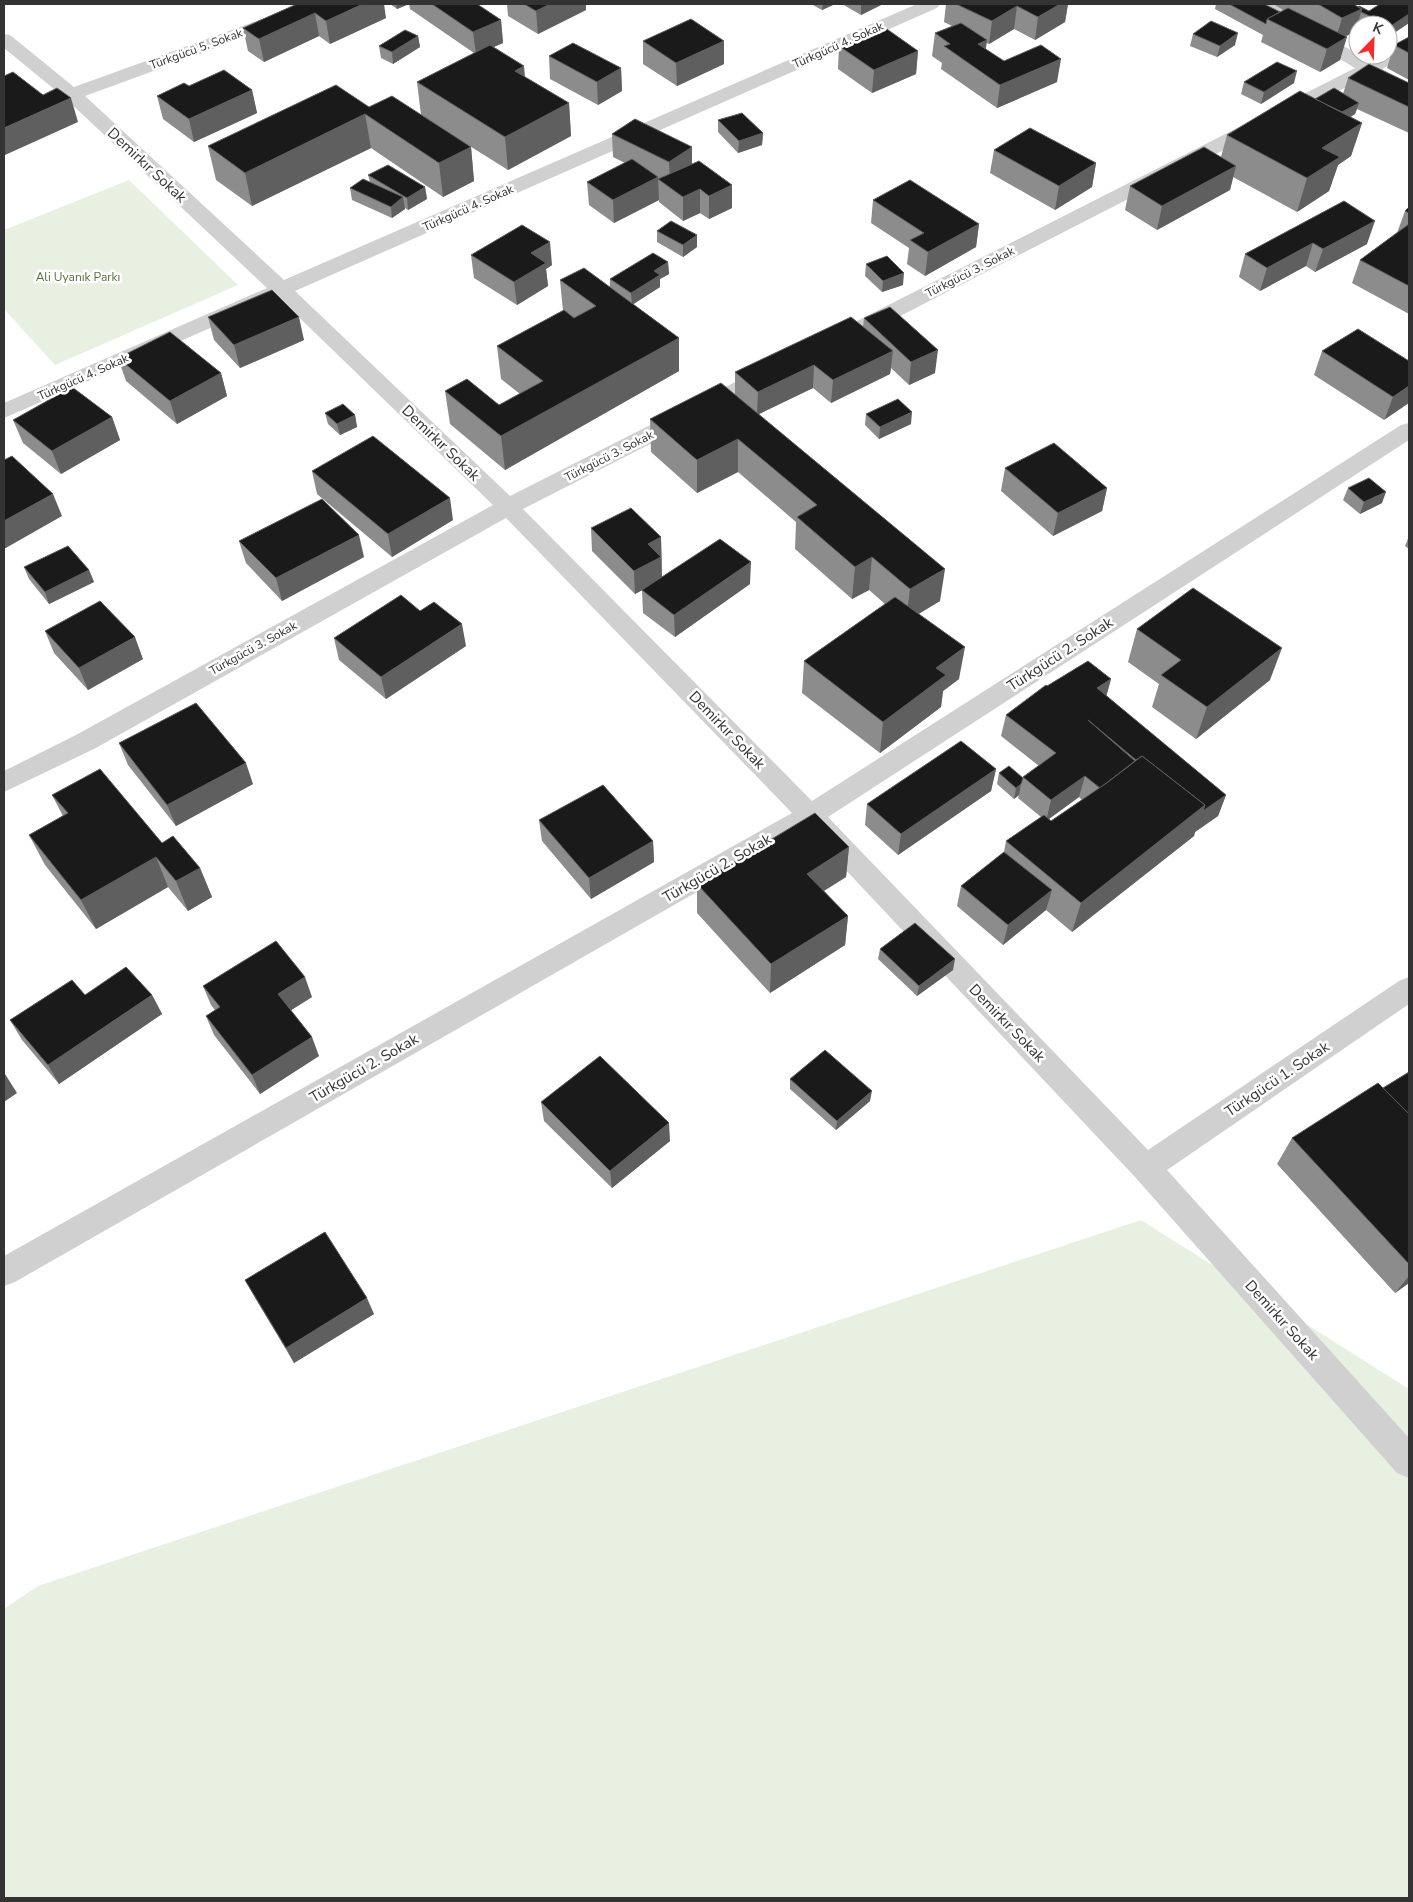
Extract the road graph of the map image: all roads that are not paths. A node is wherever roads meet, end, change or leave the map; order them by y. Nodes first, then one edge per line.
1 (320, 4) edge
2 (931, 4) edge
3 (1260, 4) edge
4 (4, 39) edge
5 (1409, 48) edge
6 (1369, 68) junction
7 (1409, 93) edge
8 (72, 94) junction
9 (282, 290) junction
10 (845, 335) edge
11 (783, 367) edge
12 (4, 411) edge
13 (1409, 430) edge
14 (508, 507) junction
15 (4, 782) edge
16 (810, 815) junction
17 (1409, 989) edge
18 (1146, 1168) junction
19 (4, 1272) edge
20 (1409, 1462) edge

1 - 8 street, Türkgücü 5. Sokak
2 - 9 street, Türkgücü 4. Sokak
3 - 6 street
4 - 8 street, Demirkır Sokak
5 - 6 street, Türkgücü 3. Sokak
6 - 7 street
6 - 10 street, Türkgücü 3. Sokak
8 - 9 street, Demirkır Sokak
9 - 12 street, Türkgücü 4. Sokak
9 - 14 street, Demirkır Sokak
11 - 14 street, Türkgücü 3. Sokak
13 - 16 street, Türkgücü 2. Sokak
14 - 15 street, Türkgücü 3. Sokak
14 - 16 street, Demirkır Sokak
16 - 18 street, Demirkır Sokak
16 - 19 street, Türkgücü 2. Sokak
17 - 18 street, Türkgücü 1. Sokak
18 - 20 street, Demirkır Sokak

